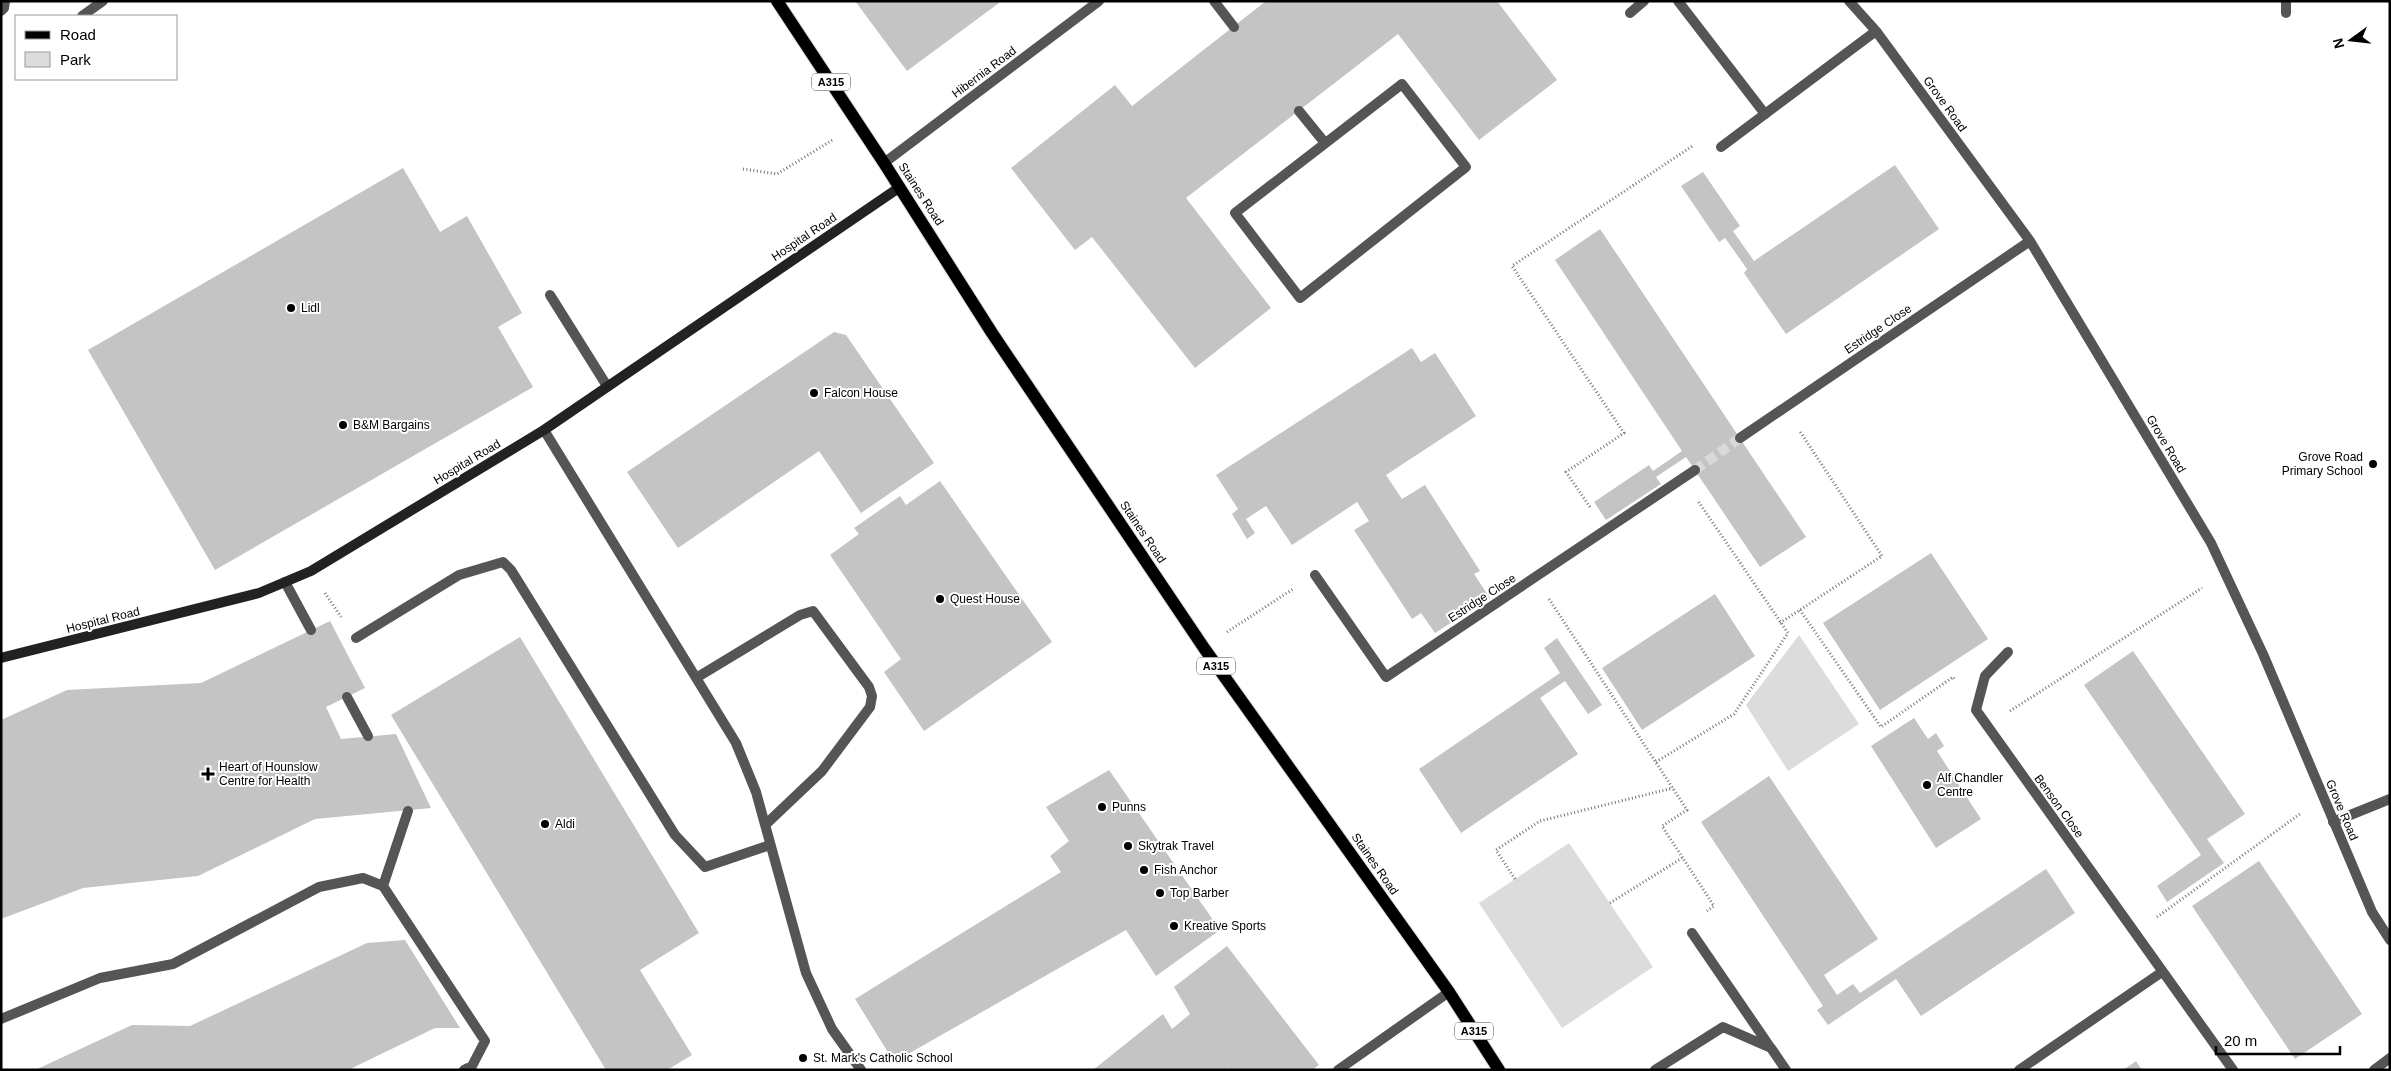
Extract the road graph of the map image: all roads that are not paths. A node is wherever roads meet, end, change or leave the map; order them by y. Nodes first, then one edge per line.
1 (5, 1) edge
2 (102, 1) edge
3 (777, 1) edge
4 (1099, 1) edge
5 (1214, 1) edge
6 (1644, 1) edge
7 (1678, 1) edge
8 (1849, 1) edge
9 (2286, 1) edge
10 (1, 11) edge
11 (1630, 13) dead end
12 (2286, 13) dead end
13 (83, 15) edge
14 (1234, 27) dead end
15 (1876, 31) junction
16 (1299, 111) dead end
17 (1766, 114) junction
18 (1326, 144) junction
19 (1721, 147) road end
20 (884, 163) junction
21 (900, 187) junction
22 (2030, 241) junction
23 (550, 295) dead end
24 (607, 386) junction
25 (544, 430) junction
26 (1740, 438) tunnel mouth
27 (1695, 470) tunnel mouth
28 (1315, 575) road end
29 (285, 582) junction
30 (311, 630) dead end
31 (356, 638) road end
32 (2008, 652) dead end
33 (1, 658) edge
34 (696, 678) junction
35 (347, 696) dead end
36 (368, 736) dead end
37 (2390, 799) edge
38 (408, 810) dead end
39 (2333, 822) junction
40 (765, 825) junction
41 (770, 845) junction
42 (383, 886) junction
43 (1692, 933) road end
44 (2390, 940) edge
45 (2162, 972) junction
46 (1449, 992) junction
47 (1, 1019) edge
48 (1771, 1048) junction
49 (2390, 1058) edge
50 (464, 1070) edge
51 (861, 1070) edge
52 (1338, 1070) edge
53 (1499, 1070) edge
54 (1655, 1070) edge
55 (1786, 1070) edge
56 (2019, 1070) edge
57 (2233, 1070) edge
58 (2374, 1070) edge

1 - 10 street
2 - 13 street
3 - 20 main road, Staines Road / A315
4 - 20 street, Hibernia Road
5 - 14 street
6 - 11 street
7 - 17 street
8 - 15 street, Grove Road
9 - 12 street
15 - 17 street
15 - 22 street, Grove Road
16 - 18 street
17 - 19 street
18 - 18 street
20 - 21 main road, Staines Road / A315
21 - 24 street, Hospital Road
21 - 46 main road, Staines Road / A315
22 - 26 street, Estridge Close
22 - 39 street, Grove Road
23 - 24 street
24 - 25 street, Hospital Road
25 - 29 street, Hospital Road
25 - 34 street
27 - 28 street, Estridge Close
29 - 30 street
29 - 33 street, Hospital Road
31 - 41 street
32 - 45 street, Benson Close
34 - 40 street
34 - 40 street
35 - 36 street
37 - 39 street
38 - 42 street
39 - 44 street, Grove Road
40 - 41 street
41 - 51 street
42 - 47 street
42 - 50 street
43 - 48 street
45 - 56 street
45 - 57 street, Benson Close
46 - 52 street
46 - 53 main road, Staines Road / A315
48 - 54 street
48 - 55 street
49 - 58 street

